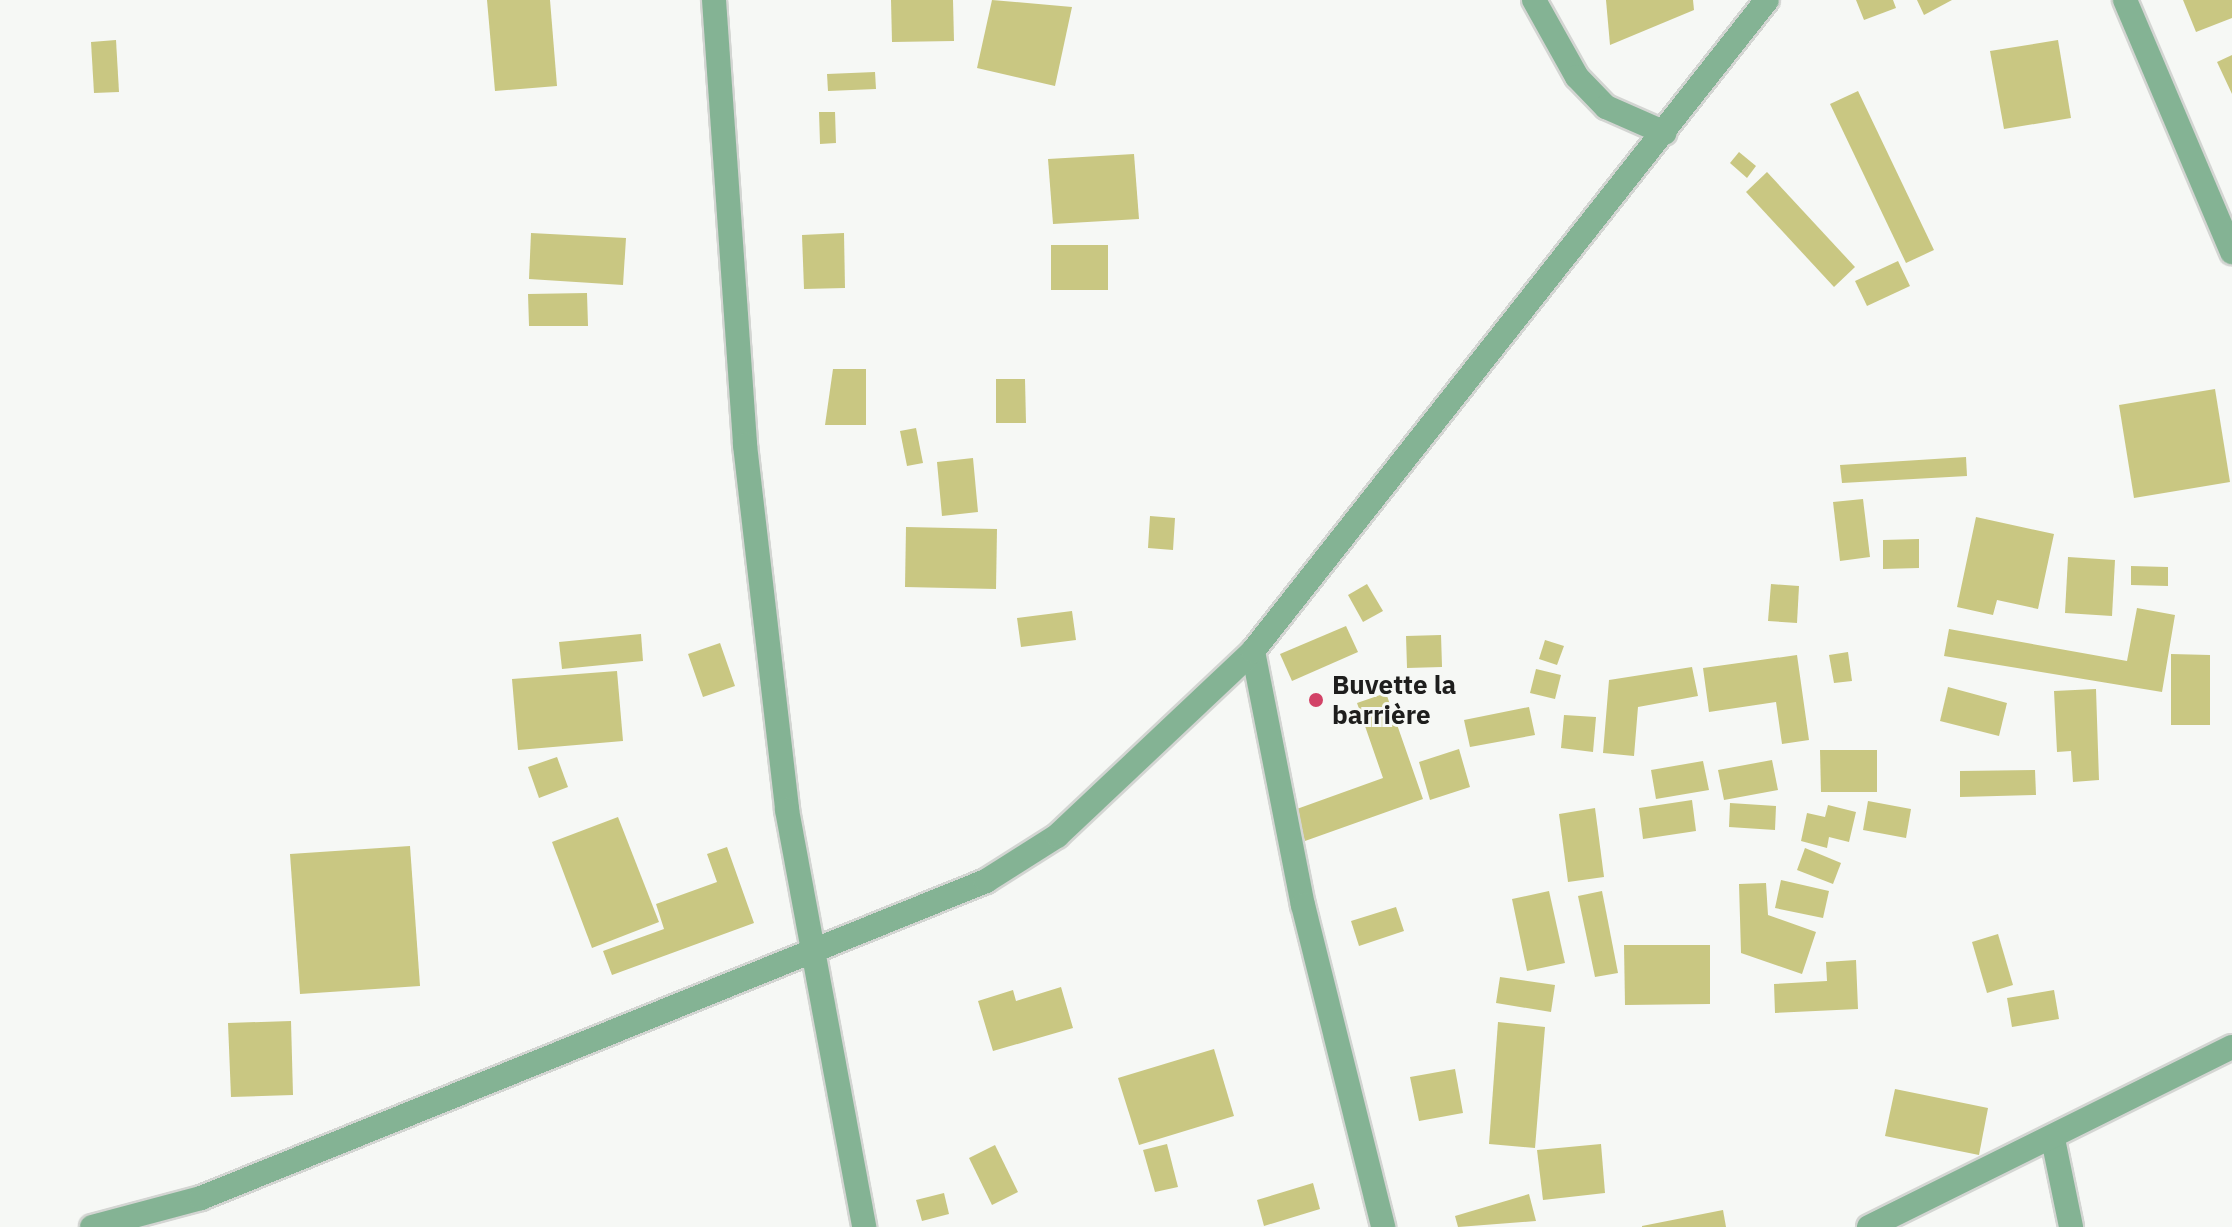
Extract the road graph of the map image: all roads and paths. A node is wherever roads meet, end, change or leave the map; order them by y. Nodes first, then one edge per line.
1 (714, 0) edge
2 (1534, 0) edge
3 (1767, 0) edge
4 (2125, 0) edge
5 (1665, 133) junction
6 (2232, 252) edge
7 (1253, 651) junction
8 (816, 947) junction
9 (2232, 1047) edge
10 (2053, 1139) junction
11 (92, 1227) edge
12 (864, 1227) edge
13 (1383, 1227) edge
14 (1869, 1227) edge
15 (2071, 1227) edge

1 - 8 street
2 - 5 street
3 - 5 street
4 - 6 street
5 - 7 street
7 - 8 street
7 - 13 street
8 - 11 street
8 - 12 street
9 - 10 street
10 - 14 street
10 - 15 street

